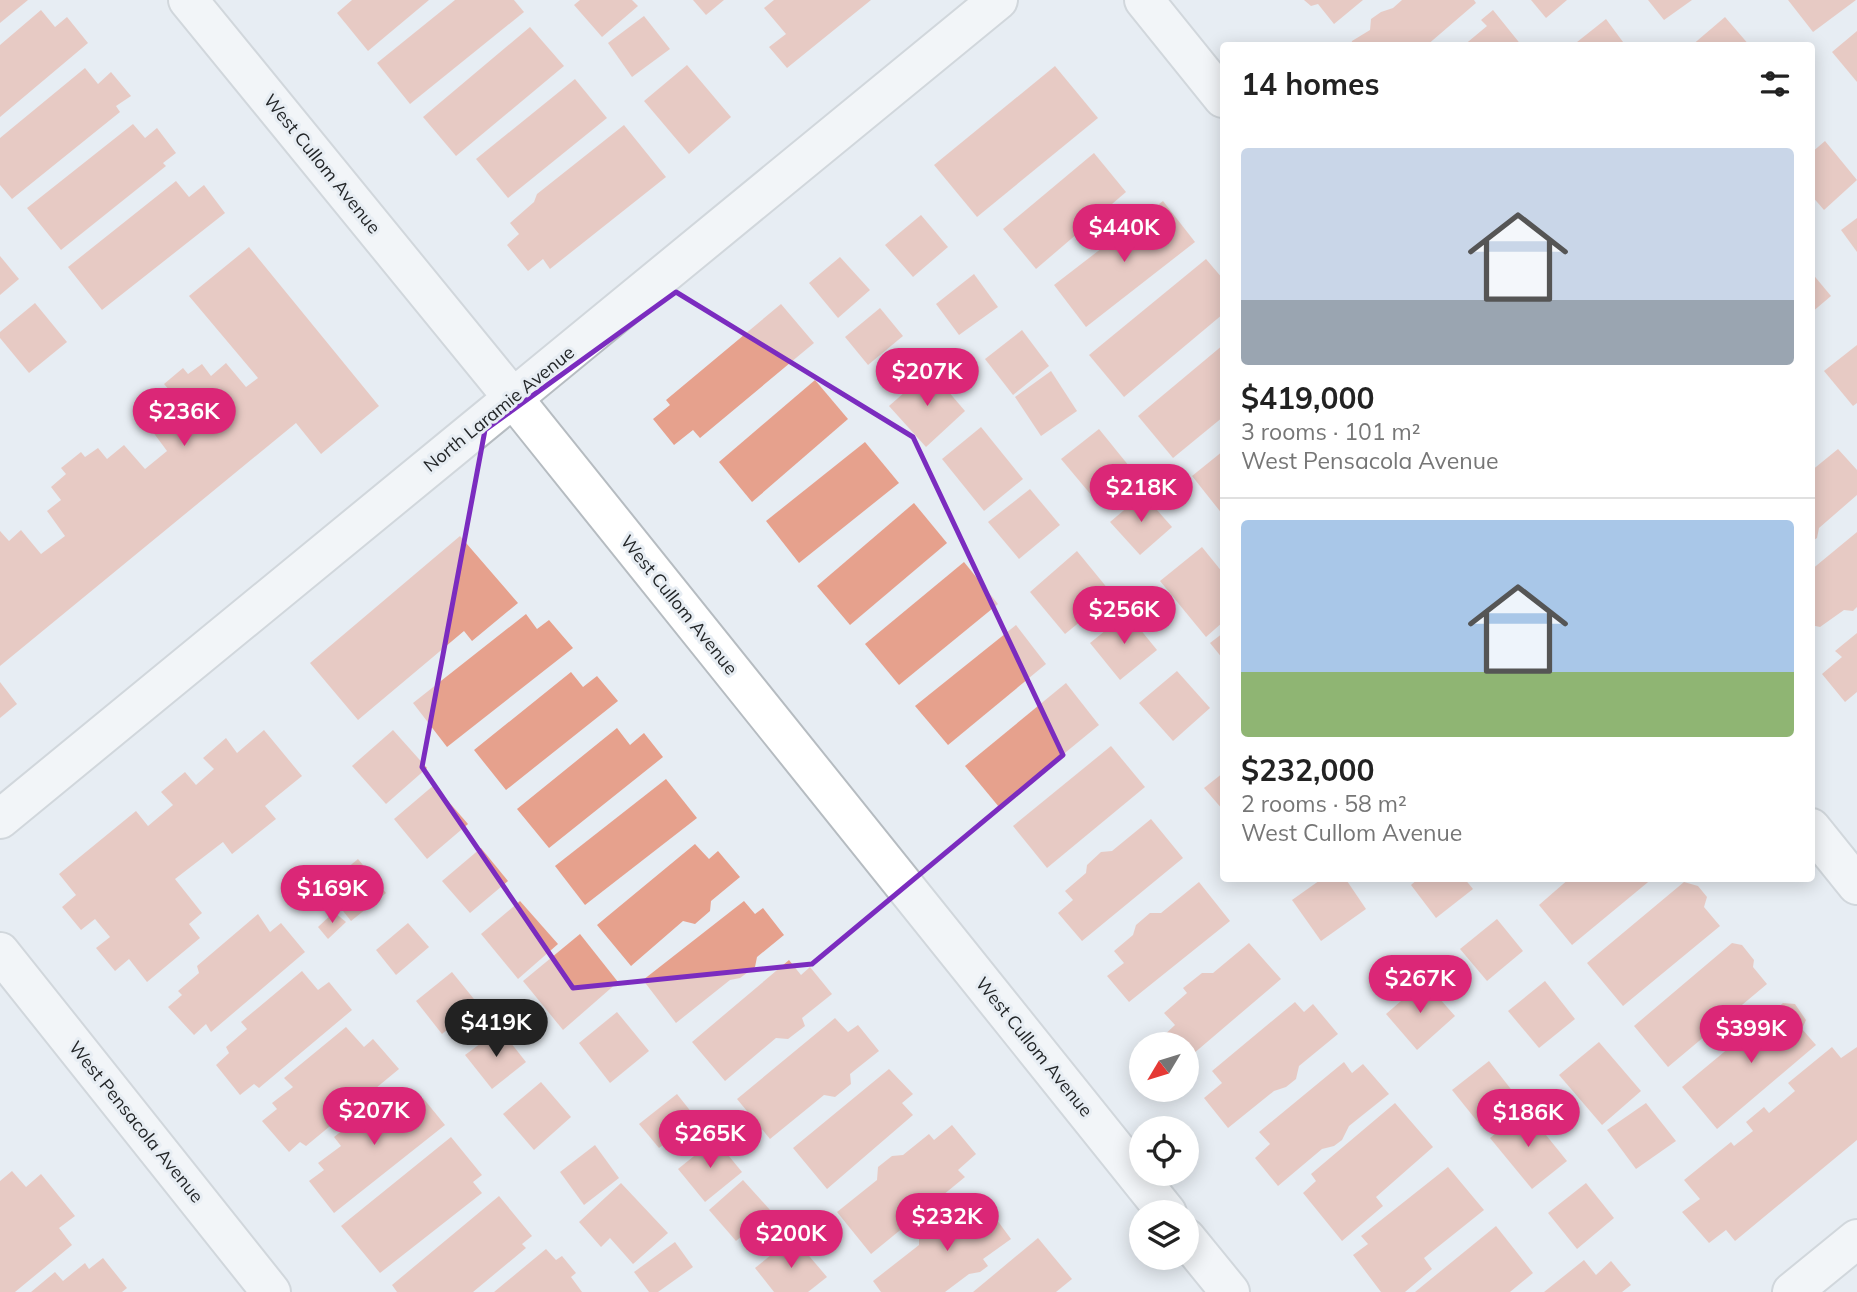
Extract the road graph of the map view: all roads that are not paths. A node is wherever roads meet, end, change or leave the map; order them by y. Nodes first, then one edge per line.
1 (188, 0) edge
2 (998, 0) edge
3 (1144, 0) edge
4 (1220, 94) edge
5 (513, 398) junction
6 (0, 819) edge
7 (1815, 833) edge
8 (1857, 885) edge
9 (0, 952) edge
10 (1157, 1200) edge
11 (1857, 1239) edge
12 (1199, 1254) edge
13 (271, 1292) edge
14 (1230, 1292) edge
15 (1792, 1292) edge

1 - 5 street, West Cullom Avenue
2 - 5 street, North Laramie Avenue
3 - 4 street
5 - 6 street, North Laramie Avenue
5 - 10 street, West Cullom Avenue
7 - 8 street
9 - 13 street, West Pensacola Avenue
11 - 15 street
12 - 14 street

